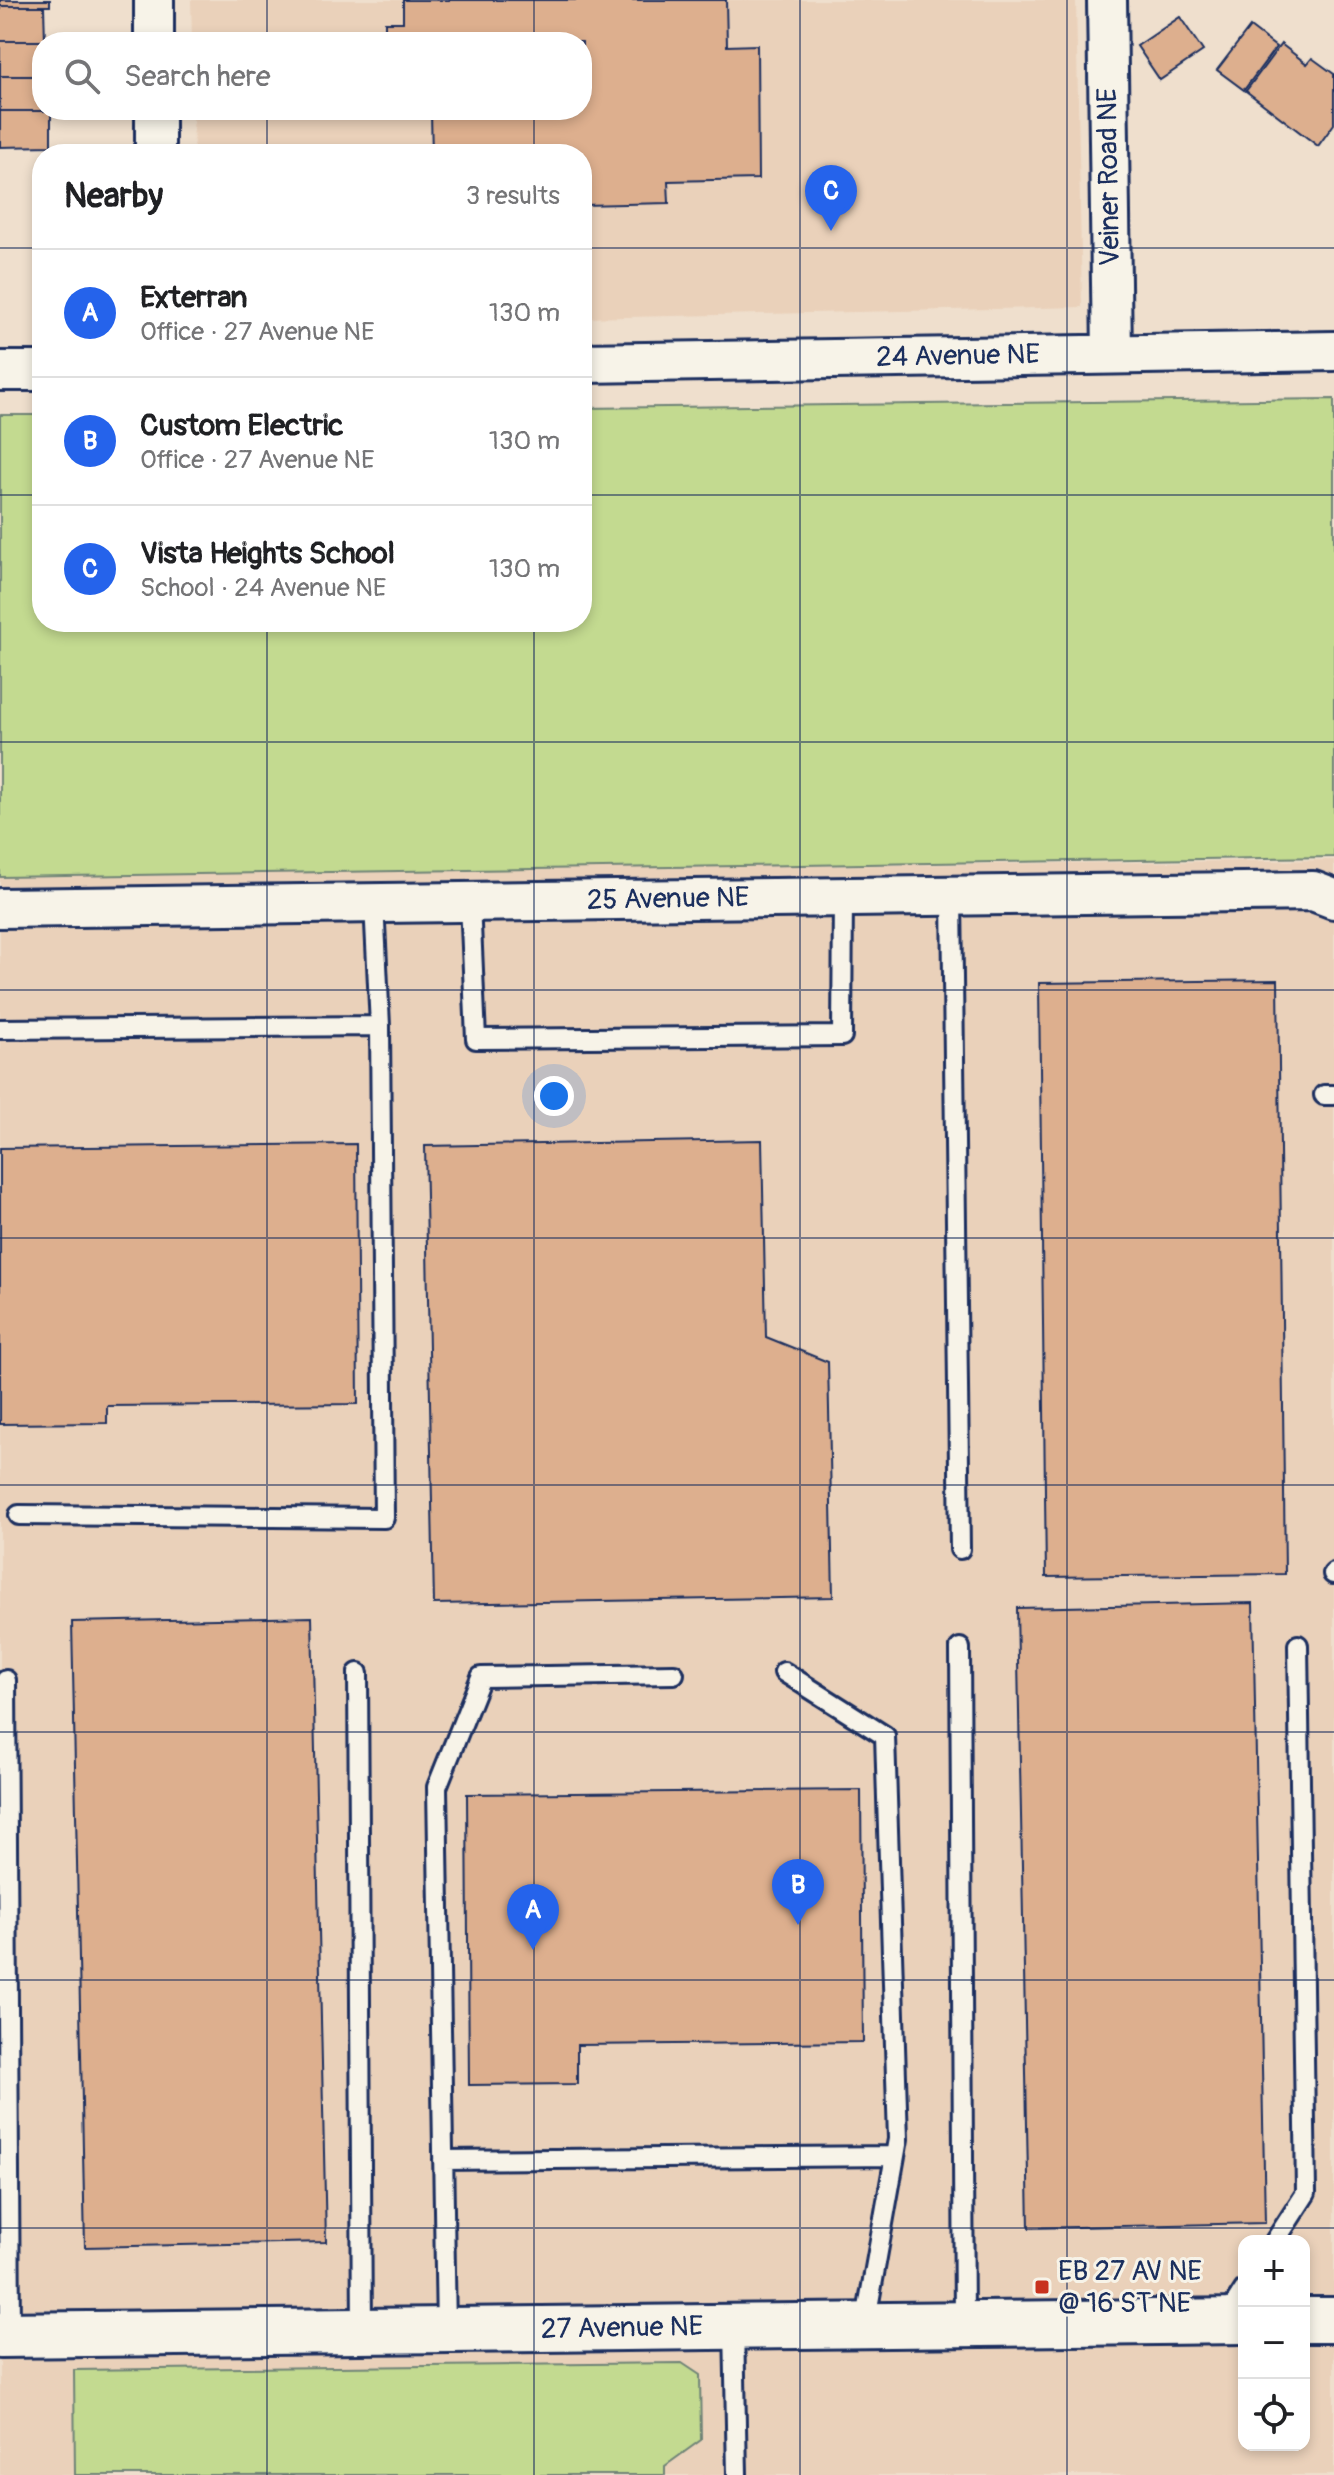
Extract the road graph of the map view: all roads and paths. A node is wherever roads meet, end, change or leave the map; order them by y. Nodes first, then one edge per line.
1 (154, 0) edge
2 (1107, 0) edge
3 (154, 32) edge
4 (155, 120) edge
5 (155, 144) edge
6 (1334, 351) edge
7 (1112, 354) junction
8 (592, 363) edge
9 (0, 371) edge
10 (32, 371) edge
11 (952, 896) junction
12 (843, 897) junction
13 (1334, 899) edge
14 (470, 902) junction
15 (374, 903) junction
16 (0, 908) edge
17 (380, 1026) junction
18 (0, 1029) edge
19 (19, 1515) dead end
20 (960, 1549) dead end
21 (1298, 1645) dead end
22 (960, 1648) dead end
23 (784, 1672) dead end
24 (358, 1673) dead end
25 (674, 1674) dead end
26 (6, 1680) dead end
27 (895, 2156) junction
28 (443, 2160) junction
29 (1279, 2235) edge
30 (1237, 2310) edge
31 (1310, 2320) edge
32 (1334, 2320) edge
33 (964, 2324) junction
34 (865, 2325) junction
35 (734, 2326) junction
36 (446, 2330) junction
37 (362, 2331) junction
38 (5, 2334) edge
39 (737, 2475) edge

1 - 3 street
2 - 7 street, Veiner Road NE
4 - 5 street
6 - 7 street, 24 Avenue NE
7 - 8 street, 24 Avenue NE
9 - 10 street
11 - 12 street, 25 Avenue NE
11 - 13 street, 25 Avenue NE
11 - 20 lane
12 - 14 street, 25 Avenue NE
12 - 14 lane
14 - 15 street, 25 Avenue NE
15 - 16 street, 25 Avenue NE
15 - 17 lane
17 - 18 lane
17 - 19 lane
21 - 29 lane
22 - 33 lane
23 - 27 lane
24 - 37 lane
25 - 28 lane
26 - 38 lane
27 - 28 lane
27 - 34 lane
28 - 36 lane
30 - 33 street, 27 Avenue NE
31 - 32 street
33 - 34 street, 27 Avenue NE
34 - 35 street, 27 Avenue NE
35 - 36 street, 27 Avenue NE
35 - 39 lane
36 - 37 street, 27 Avenue NE
37 - 38 street, 27 Avenue NE

